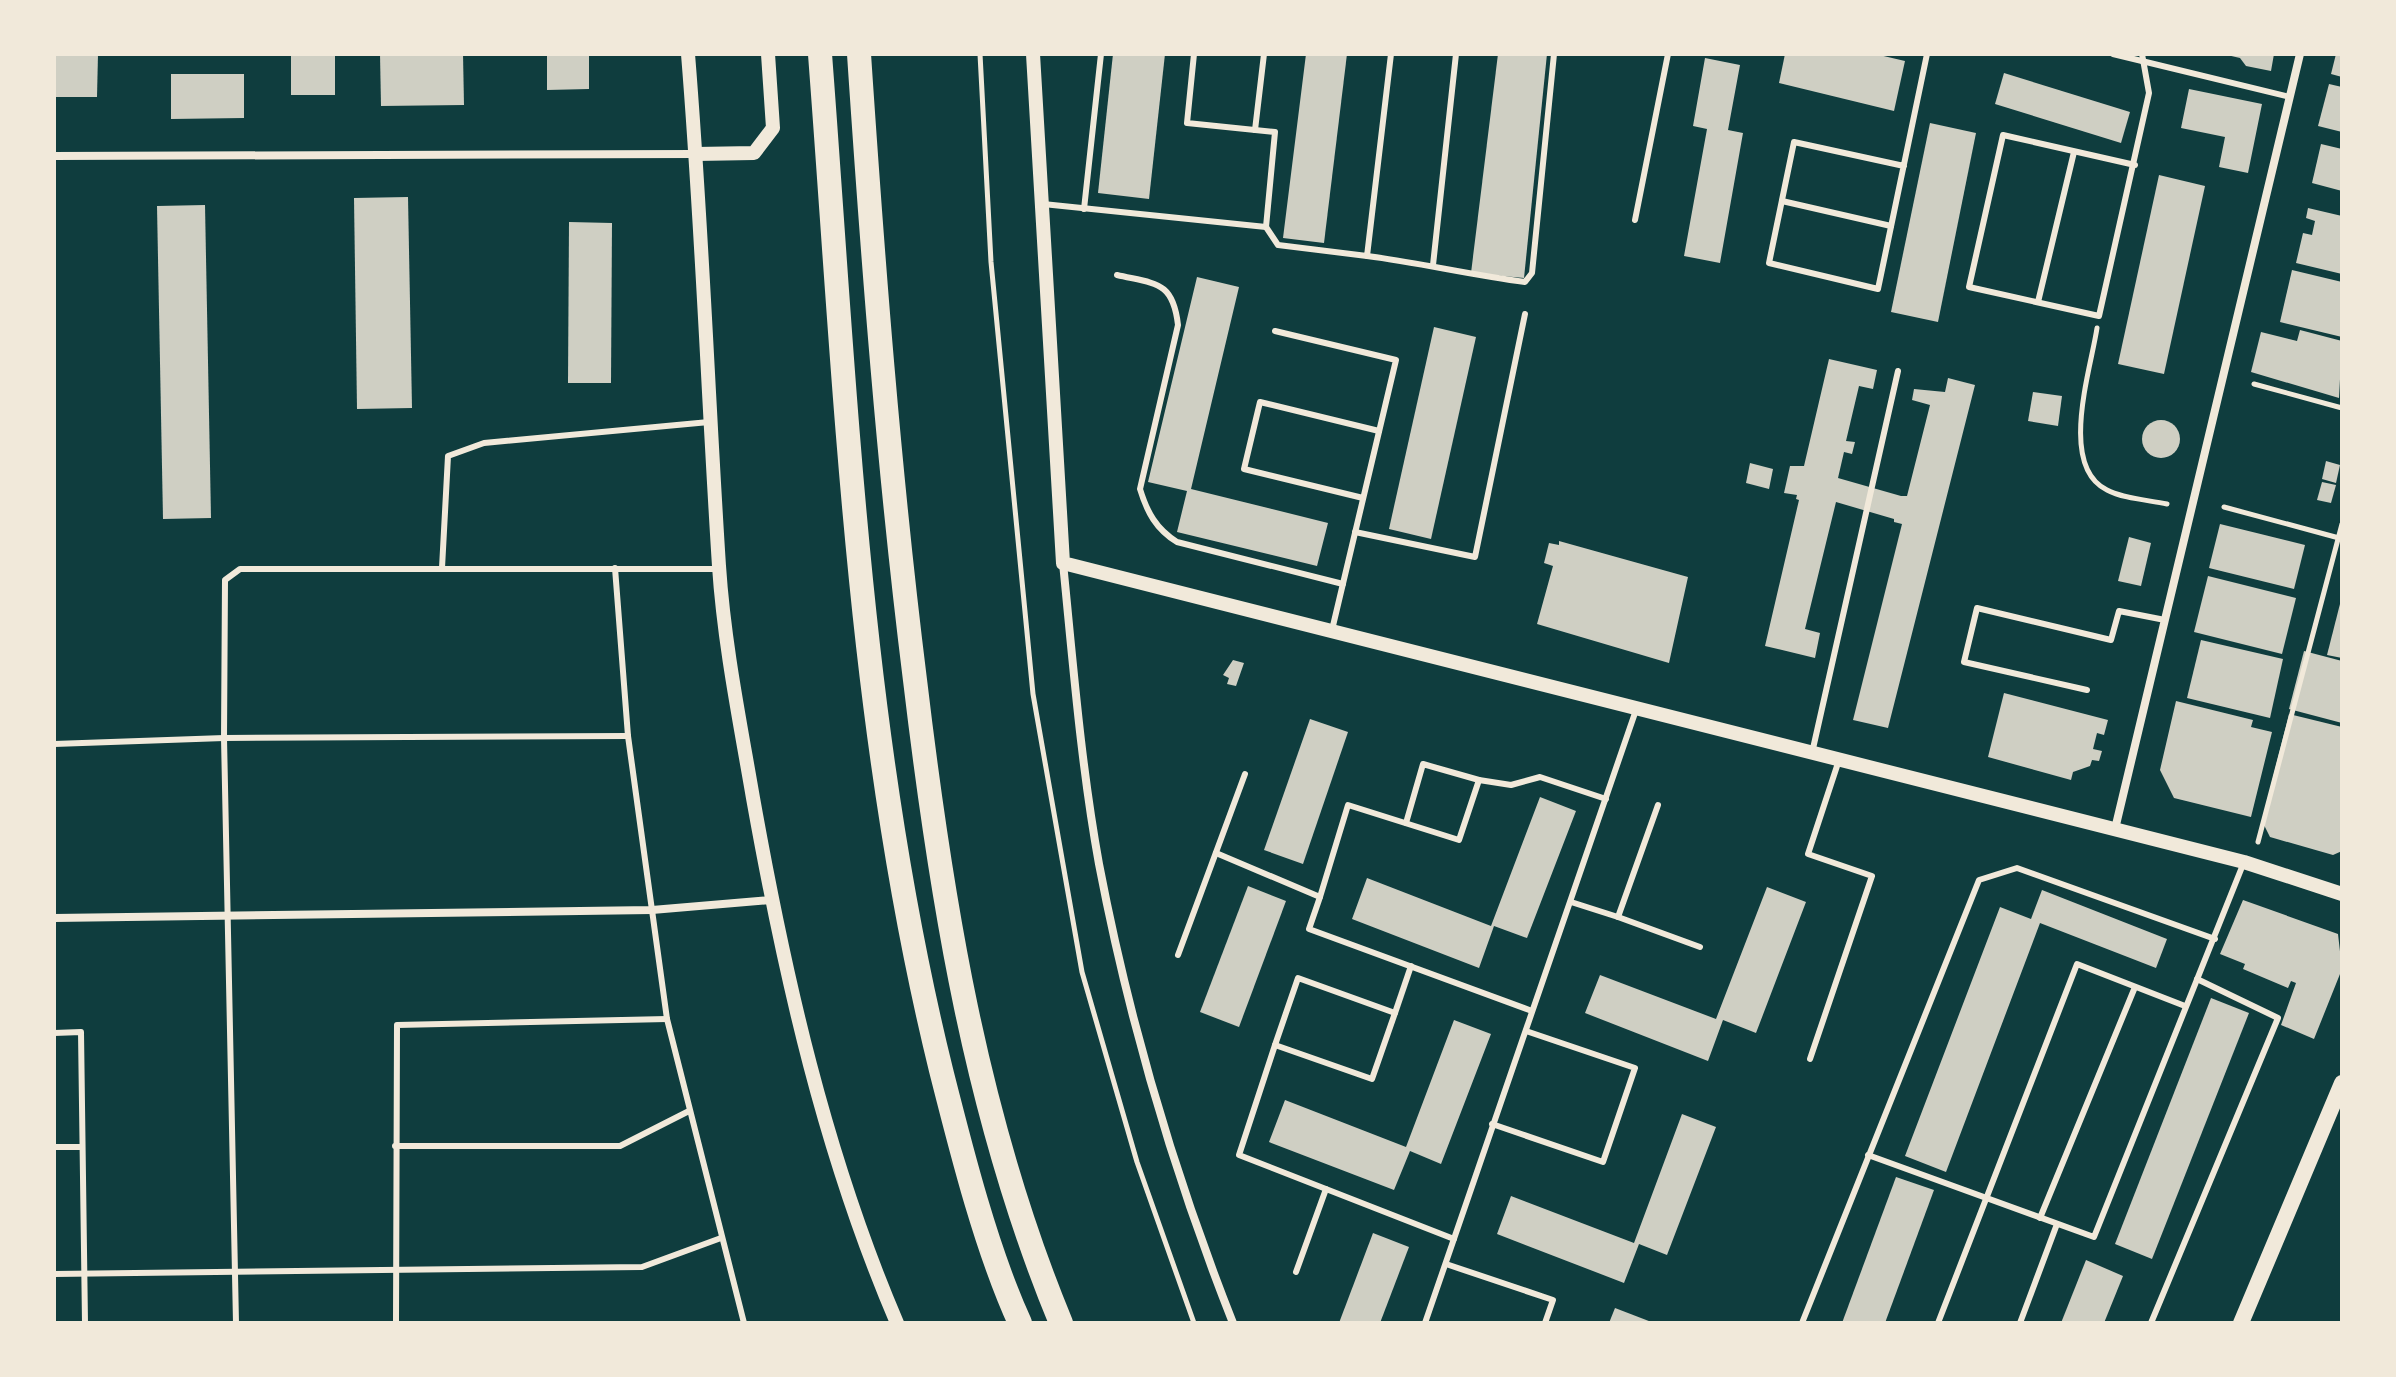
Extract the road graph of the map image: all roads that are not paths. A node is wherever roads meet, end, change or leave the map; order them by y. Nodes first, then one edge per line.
1 (688, 54) edge
2 (768, 54) edge
3 (820, 54) edge
4 (859, 54) edge
5 (1033, 54) edge
6 (1101, 54) edge
7 (1194, 54) edge
8 (1264, 54) edge
9 (1391, 54) edge
10 (1456, 54) edge
11 (1554, 54) edge
12 (1668, 54) edge
13 (1927, 54) edge
14 (2113, 54) edge
15 (2300, 54) edge
16 (2141, 57) edge
17 (2290, 97) junction
18 (1255, 130) junction
19 (2074, 152) junction
20 (696, 154) junction
21 (54, 156) edge
22 (2135, 165) junction
23 (1904, 166) junction
24 (1782, 201) junction
25 (1043, 204) junction
26 (1084, 209) junction
27 (1635, 220) dead end
28 (1891, 226) junction
29 (1266, 227) junction
30 (1367, 256) junction
31 (1433, 265) junction
32 (1117, 275) dead end
33 (2038, 302) junction
34 (1525, 314) dead end
35 (1275, 331) dead end
36 (1898, 371) dead end
37 (712, 422) junction
38 (1379, 431) junction
39 (1363, 498) junction
40 (1355, 532) junction
41 (1063, 563) junction
42 (442, 568) junction
43 (615, 568) junction
44 (719, 569) junction
45 (1343, 584) junction
46 (2165, 620) junction
47 (1331, 631) junction
48 (2087, 690) dead end
49 (1637, 708) junction
50 (628, 736) junction
51 (224, 738) junction
52 (54, 744) edge
53 (1812, 753) junction
54 (1839, 760) junction
55 (1245, 774) dead end
56 (1479, 780) junction
57 (1606, 799) junction
58 (1658, 805) dead end
59 (1406, 823) junction
60 (2115, 829) junction
61 (1216, 853) junction
62 (2244, 862) junction
63 (2342, 894) edge
64 (1320, 897) junction
65 (771, 900) junction
66 (1571, 902) junction
67 (652, 910) junction
68 (229, 916) junction
69 (1618, 917) junction
70 (54, 918) edge
71 (2215, 939) junction
72 (1700, 947) dead end
73 (1178, 955) dead end
74 (1411, 966) junction
75 (2197, 979) junction
76 (2135, 987) junction
77 (2185, 1006) junction
78 (1532, 1011) junction
79 (1395, 1013) junction
80 (667, 1019) junction
81 (1526, 1031) junction
82 (54, 1033) edge
83 (1275, 1045) junction
84 (1810, 1059) dead end
85 (2342, 1083) edge
86 (689, 1111) junction
87 (1492, 1124) junction
88 (395, 1146) junction
89 (54, 1147) edge
90 (82, 1147) junction
91 (1868, 1155) junction
92 (1326, 1189) junction
93 (1988, 1199) junction
94 (2040, 1218) junction
95 (2057, 1224) junction
96 (721, 1238) junction
97 (1454, 1239) junction
98 (1446, 1264) junction
99 (395, 1269) junction
100 (235, 1272) junction
101 (1296, 1272) dead end
102 (54, 1274) edge
103 (84, 1274) junction
104 (85, 1323) edge
105 (236, 1323) edge
106 (396, 1323) edge
107 (744, 1323) edge
108 (897, 1323) edge
109 (1020, 1323) edge
110 (1061, 1323) edge
111 (1233, 1323) edge
112 (1425, 1323) edge
113 (1545, 1323) edge
114 (1802, 1323) edge
115 (1938, 1323) edge
116 (2020, 1323) edge
117 (2151, 1323) edge
118 (2241, 1323) edge

1 - 20 street
2 - 20 street
3 - 109 highway
4 - 110 highway
5 - 25 street
6 - 26 lane
7 - 18 lane
8 - 18 lane
9 - 30 lane
10 - 31 lane
11 - 31 lane
12 - 27 lane
13 - 23 lane
14 - 16 lane
15 - 17 street
16 - 17 lane
16 - 22 lane
17 - 46 street
18 - 29 lane
19 - 22 lane
19 - 33 lane
19 - 33 lane
20 - 21 street
20 - 37 street
22 - 33 lane
23 - 24 lane
23 - 28 lane
24 - 28 lane
24 - 28 lane
25 - 26 lane
25 - 41 street
26 - 29 lane
29 - 30 lane
30 - 31 lane
32 - 45 lane
34 - 40 lane
35 - 38 lane
36 - 53 lane
37 - 42 lane
37 - 44 street
38 - 39 lane
38 - 39 lane
39 - 40 lane
40 - 45 lane
41 - 47 street
41 - 111 street
42 - 43 lane
42 - 51 lane
43 - 44 lane
43 - 50 lane
44 - 65 street
45 - 47 lane
46 - 48 lane
46 - 60 street
47 - 49 street
49 - 53 street
49 - 57 lane
50 - 51 lane
50 - 67 lane
51 - 52 lane
51 - 68 lane
53 - 54 street
54 - 60 street
54 - 84 lane
55 - 61 lane
56 - 57 lane
56 - 59 lane
56 - 59 lane
57 - 66 lane
58 - 69 lane
59 - 64 lane
60 - 62 street
61 - 64 lane
61 - 73 lane
62 - 63 street
62 - 71 lane
64 - 74 lane
65 - 67 street
65 - 108 street
66 - 69 lane
66 - 78 lane
67 - 68 street
67 - 80 lane
68 - 70 street
68 - 100 lane
69 - 72 lane
71 - 75 lane
71 - 91 lane
74 - 78 lane
74 - 79 lane
75 - 77 lane
75 - 117 lane
76 - 77 lane
76 - 93 lane
76 - 94 lane
77 - 95 lane
78 - 81 lane
79 - 83 lane
79 - 83 lane
80 - 86 lane
80 - 88 lane
81 - 87 lane
81 - 87 lane
82 - 90 lane
83 - 92 lane
85 - 118 main road
86 - 88 lane
86 - 96 lane
87 - 97 lane
88 - 99 lane
89 - 90 lane
90 - 103 lane
91 - 93 lane
91 - 114 lane
92 - 97 lane
92 - 101 lane
93 - 94 lane
93 - 115 lane
94 - 95 lane
95 - 116 lane
96 - 99 lane
96 - 107 lane
97 - 98 lane
98 - 112 lane
98 - 113 lane
99 - 100 lane
99 - 106 lane
100 - 103 lane
100 - 105 lane
102 - 103 lane
103 - 104 lane

